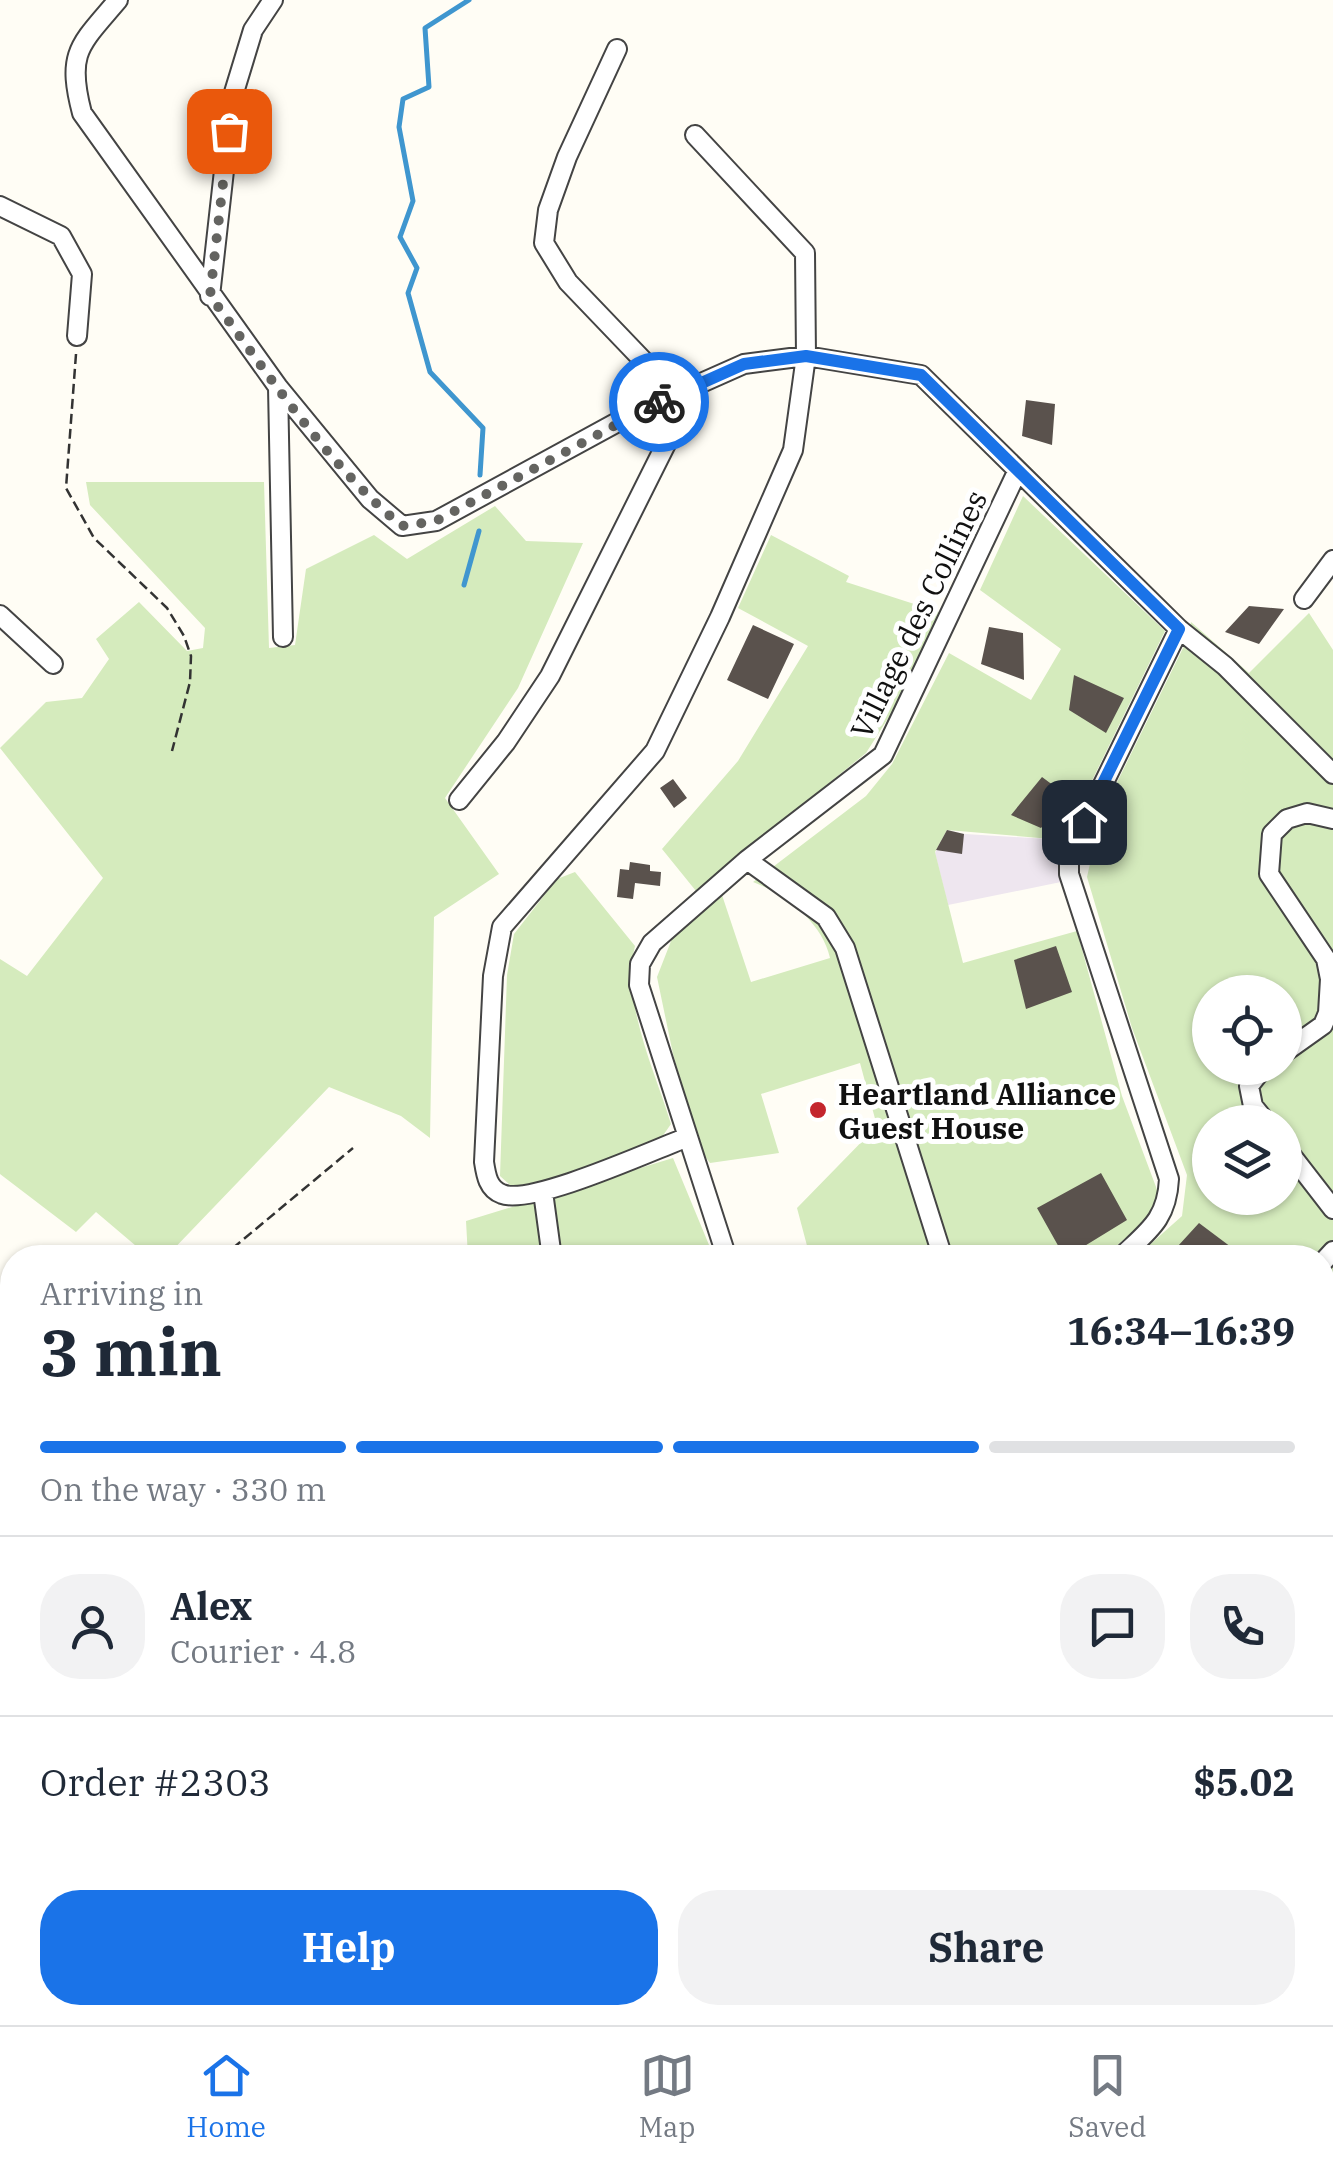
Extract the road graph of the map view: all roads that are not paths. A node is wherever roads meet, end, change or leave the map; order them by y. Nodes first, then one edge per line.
1 (118, 0) edge
2 (274, 0) edge
3 (618, 49) dead end
4 (695, 135) dead end
5 (0, 206) edge
6 (210, 296) junction
7 (77, 336) road end
8 (806, 356) junction
9 (278, 387) junction
10 (672, 396) junction
11 (1017, 472) junction
12 (1333, 560) edge
13 (1304, 598) dead end
14 (0, 616) edge
15 (1179, 629) junction
16 (283, 636) dead end
17 (53, 664) dead end
18 (1333, 774) edge
19 (459, 800) dead end
20 (1333, 818) edge
21 (747, 860) junction
22 (1302, 1040) edge
23 (688, 1137) junction
24 (1302, 1169) edge
25 (543, 1192) junction
26 (1333, 1208) edge
27 (550, 1245) edge
28 (723, 1245) edge
29 (939, 1245) edge
30 (1134, 1245) edge

1 - 6 street, Village des Collines
2 - 6 street
3 - 10 street
4 - 8 street
5 - 7 street
6 - 9 street, Village des Collines
8 - 10 street, Village des Collines
8 - 11 street, Village des Collines
8 - 25 street
9 - 10 street, Village des Collines
9 - 16 street
10 - 19 street
11 - 15 street, Village des Collines
11 - 21 street, Village des Collines
12 - 13 street
14 - 17 street
15 - 18 street, Village des Collines
15 - 30 street
20 - 22 street
21 - 23 street, Village des Collines
21 - 29 street
23 - 25 street
23 - 28 street, Village des Collines
24 - 26 street
25 - 27 street

